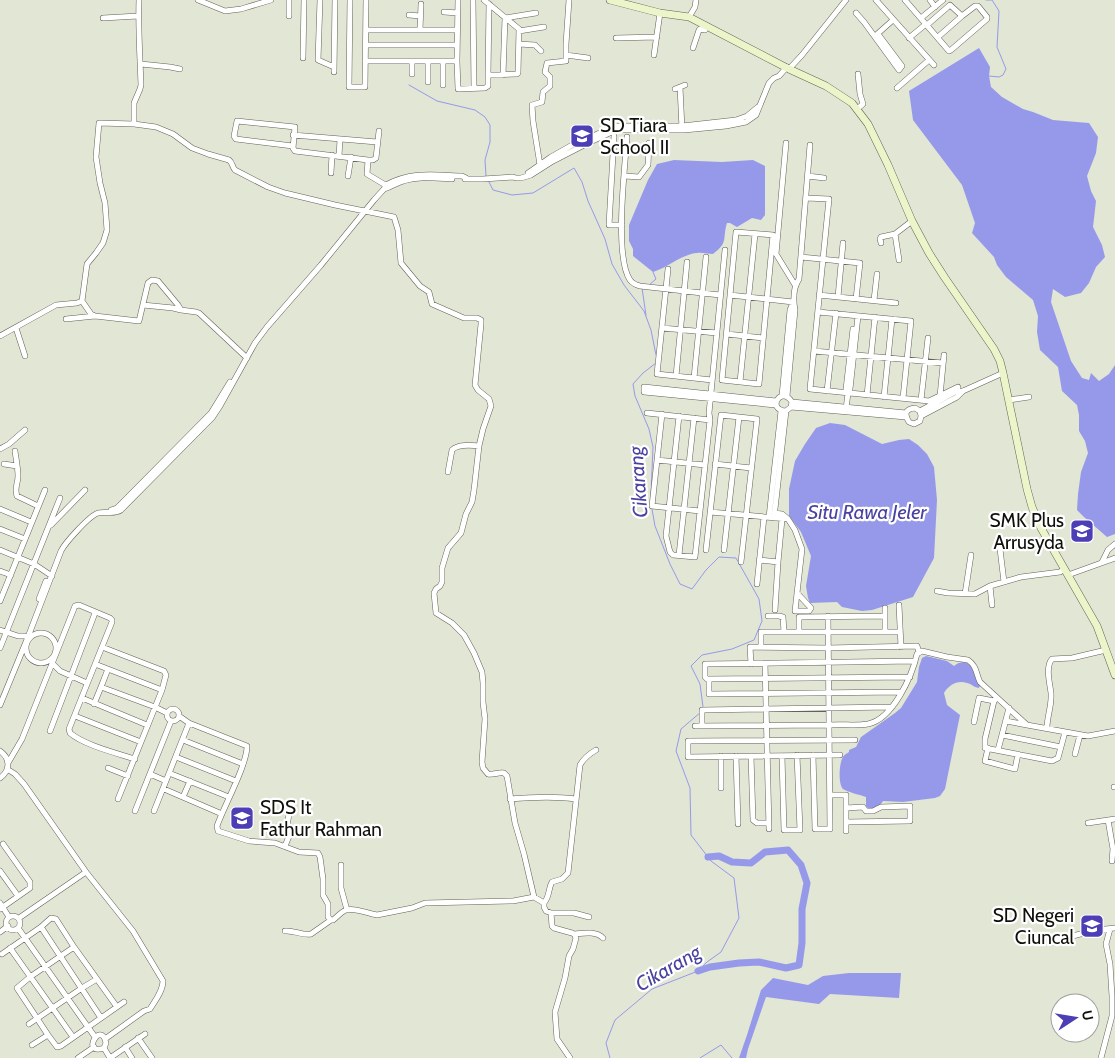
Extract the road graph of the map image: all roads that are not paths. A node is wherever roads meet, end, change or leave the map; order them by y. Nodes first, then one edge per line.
1 (139, 0) edge
2 (198, 0) edge
3 (271, 0) edge
4 (289, 0) edge
5 (304, 0) edge
6 (320, 0) edge
7 (335, 0) edge
8 (350, 0) edge
9 (366, 0) edge
10 (458, 0) edge
11 (473, 0) edge
12 (569, 0) edge
13 (610, 0) edge
14 (696, 0) edge
15 (846, 0) edge
16 (876, 0) edge
17 (905, 0) edge
18 (930, 0) edge
19 (947, 2) edge
20 (490, 3) edge
21 (421, 4) dead end
22 (935, 7) junction
23 (444, 12) dead end
24 (458, 13) junction
25 (536, 13) dead end
26 (660, 13) junction
27 (856, 13) dead end
28 (138, 16) junction
29 (288, 16) dead end
30 (408, 16) dead end
31 (420, 16) junction
32 (962, 16) junction
33 (689, 17) junction
34 (103, 18) dead end
35 (505, 18) junction
36 (921, 18) junction
37 (893, 20) junction
38 (705, 24) junction
39 (927, 25) junction
40 (544, 27) dead end
41 (366, 30) junction
42 (420, 30) junction
43 (457, 30) junction
44 (519, 31) junction
45 (876, 35) junction
46 (938, 37) junction
47 (616, 38) dead end
48 (657, 38) junction
49 (910, 38) junction
50 (519, 44) junction
51 (366, 45) junction
52 (457, 46) junction
53 (693, 48) dead end
54 (541, 51) dead end
55 (566, 54) junction
56 (654, 55) dead end
57 (303, 58) dead end
58 (588, 58) dead end
59 (457, 60) junction
60 (930, 60) junction
61 (366, 61) junction
62 (412, 61) junction
63 (428, 61) junction
64 (443, 61) junction
65 (141, 64) junction
66 (934, 65) dead end
67 (788, 68) junction
68 (180, 69) dead end
69 (412, 74) dead end
70 (504, 74) junction
71 (858, 74) dead end
72 (488, 75) junction
73 (428, 82) dead end
74 (444, 85) dead end
75 (679, 87) dead end
76 (474, 88) junction
77 (898, 88) dead end
78 (857, 109) junction
79 (134, 124) junction
80 (680, 128) junction
81 (379, 131) dead end
82 (293, 135) junction
83 (614, 136) dead end
84 (592, 138) junction
85 (627, 138) dead end
86 (340, 139) junction
87 (377, 142) junction
88 (786, 142) dead end
89 (648, 143) dead end
90 (810, 145) dead end
91 (293, 146) junction
92 (332, 155) junction
93 (340, 156) junction
94 (350, 157) junction
95 (368, 160) junction
96 (540, 164) junction
97 (330, 173) dead end
98 (348, 176) dead end
99 (513, 176) junction
100 (625, 176) junction
101 (808, 176) junction
102 (824, 178) dead end
103 (386, 187) junction
104 (806, 198) junction
105 (364, 212) junction
106 (912, 221) junction
107 (622, 225) junction
108 (755, 234) junction
109 (894, 234) junction
110 (843, 243) dead end
111 (881, 243) dead end
112 (725, 250) dead end
113 (706, 257) dead end
114 (801, 258) junction
115 (823, 260) junction
116 (899, 260) dead end
117 (842, 261) junction
118 (687, 262) dead end
119 (668, 269) dead end
120 (876, 274) dead end
121 (795, 285) junction
122 (666, 289) junction
123 (684, 291) junction
124 (703, 293) junction
125 (720, 295) junction
126 (730, 295) junction
127 (819, 295) junction
128 (749, 297) junction
129 (838, 297) junction
130 (767, 299) junction
131 (856, 299) junction
132 (874, 300) junction
133 (82, 301) junction
134 (793, 302) junction
135 (896, 302) dead end
136 (143, 305) junction
137 (181, 310) junction
138 (818, 312) junction
139 (836, 314) junction
140 (856, 315) junction
141 (95, 316) junction
142 (874, 317) junction
143 (66, 319) dead end
144 (892, 319) junction
145 (16, 328) junction
146 (662, 328) junction
147 (680, 330) junction
148 (699, 332) junction
149 (716, 333) junction
150 (727, 334) junction
151 (0, 336) edge
152 (745, 336) junction
153 (763, 338) junction
154 (928, 338) dead end
155 (814, 351) junction
156 (832, 353) junction
157 (852, 354) junction
158 (944, 355) dead end
159 (25, 356) dead end
160 (247, 356) junction
161 (871, 356) junction
162 (888, 358) junction
163 (907, 360) junction
164 (925, 361) junction
165 (943, 363) junction
166 (1004, 373) junction
167 (676, 376) junction
168 (694, 378) junction
169 (712, 380) junction
170 (740, 382) junction
171 (958, 387) dead end
172 (644, 390) dead end
173 (827, 391) junction
174 (848, 393) junction
175 (867, 395) junction
176 (710, 396) junction
177 (784, 396) junction
178 (940, 396) junction
179 (884, 397) junction
180 (1029, 397) dead end
181 (903, 398) junction
182 (921, 400) junction
183 (1010, 400) junction
184 (776, 403) junction
185 (791, 405) junction
186 (846, 410) junction
187 (783, 411) junction
188 (647, 413) dead end
189 (921, 413) junction
190 (662, 414) junction
191 (906, 415) junction
192 (679, 416) junction
193 (739, 417) junction
194 (694, 418) junction
195 (710, 420) junction
196 (25, 430) dead end
197 (479, 446) junction
198 (0, 449) edge
199 (15, 450) dead end
200 (657, 460) junction
201 (674, 462) junction
202 (689, 463) junction
203 (4, 464) dead end
204 (716, 464) junction
205 (705, 465) junction
206 (16, 466) junction
207 (733, 466) junction
208 (751, 468) junction
209 (448, 472) dead end
210 (45, 490) dead end
211 (85, 490) dead end
212 (60, 498) dead end
213 (38, 506) junction
214 (669, 508) junction
215 (0, 509) edge
216 (684, 510) junction
217 (700, 511) junction
218 (710, 512) junction
219 (728, 514) junction
220 (746, 515) junction
221 (770, 516) junction
222 (785, 519) junction
223 (32, 522) junction
224 (0, 529) edge
225 (48, 529) junction
226 (25, 539) junction
227 (1115, 544) edge
228 (1000, 549) dead end
229 (0, 550) edge
230 (706, 550) dead end
231 (724, 550) dead end
232 (679, 555) junction
233 (971, 555) dead end
234 (18, 557) junction
235 (1115, 558) edge
236 (759, 560) junction
237 (741, 562) dead end
238 (778, 562) junction
239 (1102, 562) junction
240 (34, 564) junction
241 (53, 568) junction
242 (43, 569) junction
243 (0, 571) edge
244 (1066, 572) junction
245 (11, 575) junction
246 (51, 575) junction
247 (1004, 582) junction
248 (757, 584) dead end
249 (990, 586) junction
250 (937, 590) dead end
251 (797, 593) dead end
252 (966, 594) junction
253 (0, 601) edge
254 (992, 605) dead end
255 (899, 606) dead end
256 (885, 608) dead end
257 (775, 610) dead end
258 (95, 613) junction
259 (768, 616) dead end
260 (828, 616) junction
261 (885, 616) junction
262 (3, 631) edge
263 (784, 632) junction
264 (799, 632) junction
265 (828, 632) junction
266 (885, 632) junction
267 (900, 632) junction
268 (25, 641) junction
269 (901, 646) junction
270 (102, 647) junction
271 (761, 647) junction
272 (0, 648) edge
273 (828, 648) junction
274 (1106, 650) junction
275 (919, 652) junction
276 (56, 654) junction
277 (915, 661) junction
278 (765, 663) junction
279 (829, 663) junction
280 (53, 664) junction
281 (95, 664) junction
282 (751, 664) junction
283 (108, 669) junction
284 (50, 671) junction
285 (60, 671) junction
286 (1115, 675) edge
287 (71, 676) junction
288 (910, 677) junction
289 (829, 678) junction
290 (709, 679) junction
291 (765, 679) junction
292 (87, 683) junction
293 (101, 687) junction
294 (162, 690) junction
295 (901, 692) junction
296 (829, 693) junction
297 (765, 694) junction
298 (0, 697) edge
299 (82, 698) junction
300 (996, 699) junction
301 (94, 704) junction
302 (0, 705) edge
303 (155, 707) junction
304 (892, 707) junction
305 (829, 708) junction
306 (1009, 708) junction
307 (766, 709) junction
308 (167, 713) junction
309 (75, 716) junction
310 (179, 716) junction
311 (171, 721) junction
312 (1006, 721) junction
313 (974, 722) dead end
314 (189, 723) junction
315 (147, 725) junction
316 (766, 725) junction
317 (829, 725) junction
318 (1027, 725) junction
319 (695, 726) dead end
320 (702, 726) junction
321 (1047, 728) junction
322 (50, 731) dead end
323 (1115, 731) edge
324 (1065, 732) junction
325 (1002, 735) junction
326 (1080, 735) junction
327 (183, 740) junction
328 (829, 740) junction
329 (855, 740) dead end
330 (766, 741) junction
331 (141, 742) junction
332 (1061, 747) junction
333 (988, 748) junction
334 (596, 750) dead end
335 (998, 750) junction
336 (0, 751) edge
337 (1018, 754) junction
338 (1075, 754) dead end
339 (796, 755) junction
340 (813, 755) junction
341 (829, 755) junction
342 (840, 755) dead end
343 (176, 756) junction
344 (721, 756) junction
345 (736, 756) junction
346 (751, 756) junction
347 (767, 756) junction
348 (782, 756) junction
349 (134, 759) junction
350 (243, 764) junction
351 (8, 766) junction
352 (108, 768) dead end
353 (170, 773) junction
354 (150, 774) junction
355 (128, 776) junction
356 (0, 778) edge
357 (166, 781) junction
358 (190, 781) junction
359 (236, 781) junction
360 (721, 788) dead end
361 (164, 789) junction
362 (830, 795) junction
363 (183, 797) junction
364 (229, 797) junction
365 (118, 799) dead end
366 (510, 799) junction
367 (576, 799) junction
368 (846, 808) junction
369 (135, 811) dead end
370 (154, 811) dead end
371 (222, 814) junction
372 (289, 814) dead end
373 (1115, 819) edge
374 (1108, 820) junction
375 (846, 822) junction
376 (1088, 823) dead end
377 (738, 824) dead end
378 (846, 831) dead end
379 (3, 844) dead end
380 (285, 846) junction
381 (1112, 860) dead end
382 (341, 865) dead end
383 (0, 871) edge
384 (86, 872) junction
385 (18, 896) junction
386 (534, 897) junction
387 (544, 903) junction
388 (1, 906) edge
389 (347, 910) junction
390 (551, 913) junction
391 (9, 917) junction
392 (589, 917) dead end
393 (19, 918) junction
394 (331, 920) junction
395 (8, 926) junction
396 (41, 927) junction
397 (18, 928) junction
398 (1112, 929) edge
399 (285, 931) dead end
400 (0, 932) edge
401 (574, 934) junction
402 (24, 938) junction
403 (603, 938) dead end
404 (1051, 943) dead end
405 (74, 947) junction
406 (10, 948) junction
407 (2, 954) dead end
408 (61, 956) junction
409 (45, 967) junction
410 (30, 976) junction
411 (97, 979) junction
412 (82, 988) junction
413 (67, 999) junction
414 (124, 1002) dead end
415 (117, 1007) junction
416 (53, 1008) junction
417 (37, 1018) junction
418 (101, 1018) junction
419 (29, 1024) dead end
420 (88, 1028) junction
421 (145, 1034) dead end
422 (48, 1035) junction
423 (73, 1037) junction
424 (95, 1037) junction
425 (138, 1038) junction
426 (105, 1039) junction
427 (32, 1045) dead end
428 (94, 1046) junction
429 (125, 1047) junction
430 (104, 1048) junction
431 (78, 1058) edge
432 (110, 1058) edge
433 (132, 1058) edge
434 (152, 1058) edge
435 (570, 1058) edge
436 (1100, 1058) edge

1 - 28 street
2 - 3 street
4 - 29 street
5 - 57 street
6 - 7 street
8 - 61 street
9 - 41 street
10 - 24 street
11 - 76 street
12 - 55 street
13 - 26 street
14 - 33 street
15 - 67 street
16 - 37 street
17 - 36 street
18 - 22 street
19 - 22 street
19 - 32 street
19 - 39 street
20 - 35 street
20 - 72 street
21 - 31 street
22 - 36 street
23 - 24 street
24 - 43 street
25 - 35 street
26 - 33 street
26 - 48 street
27 - 45 street
28 - 34 street
28 - 65 street
30 - 31 street
31 - 42 street
32 - 46 street
32 - 46 street
33 - 38 street
35 - 44 street
35 - 70 street
36 - 39 street
37 - 45 street
37 - 49 street
38 - 53 street
38 - 67 street
39 - 46 street
39 - 49 street
40 - 44 street
41 - 42 street
41 - 51 street
42 - 43 street
43 - 52 street
44 - 50 street
45 - 45 street
47 - 48 street
48 - 56 street
49 - 60 street
50 - 54 street
50 - 70 street
51 - 52 street
51 - 61 street
52 - 59 street
55 - 58 street
55 - 96 street
59 - 64 street
59 - 76 street
60 - 66 street
60 - 77 street
61 - 62 street
62 - 63 street
62 - 69 street
63 - 64 street
63 - 73 street
64 - 74 street
65 - 68 street
65 - 79 street
67 - 78 street
67 - 80 street
70 - 72 street
71 - 78 street
72 - 76 street
75 - 80 street
78 - 106 street
79 - 105 street
79 - 133 street
80 - 84 street
81 - 87 street
82 - 86 street
82 - 91 street
82 - 91 street
83 - 107 street
84 - 96 street
84 - 99 street
85 - 100 street
86 - 87 street
86 - 93 street
87 - 95 street
88 - 121 street
89 - 100 street
90 - 101 street
91 - 92 street
92 - 93 street
92 - 97 street
93 - 94 street
94 - 95 street
94 - 98 street
95 - 103 street
96 - 99 street
99 - 103 street
100 - 107 street
101 - 102 street
101 - 104 street
103 - 105 street
104 - 114 street
104 - 115 street
105 - 160 street
105 - 197 street
106 - 109 street
106 - 166 street
107 - 122 street
108 - 126 street
108 - 128 street
108 - 130 street
109 - 111 street
109 - 116 street
110 - 117 street
112 - 125 street
113 - 124 street
114 - 115 street
114 - 121 street
115 - 117 street
115 - 127 street
117 - 129 street
117 - 131 street
118 - 123 street
119 - 122 street
120 - 132 street
121 - 134 street
122 - 123 street
122 - 146 street
123 - 124 street
123 - 147 street
124 - 125 street
124 - 148 street
125 - 149 street
126 - 128 street
126 - 150 street
127 - 129 street
127 - 138 street
128 - 130 street
128 - 152 street
129 - 131 street
130 - 134 street
130 - 153 street
131 - 132 street
132 - 135 street
133 - 141 street
133 - 145 street
134 - 177 street
136 - 137 street
136 - 137 street
136 - 141 street
137 - 160 street
138 - 139 street
138 - 155 street
139 - 140 street
139 - 156 street
140 - 142 street
140 - 157 street
141 - 143 street
142 - 144 street
142 - 161 street
144 - 162 street
144 - 163 street
145 - 151 street
145 - 159 street
146 - 147 street
146 - 167 street
147 - 148 street
147 - 167 street
148 - 149 street
148 - 168 street
149 - 169 street
150 - 152 street
150 - 170 street
152 - 153 street
152 - 170 street
153 - 170 street
154 - 164 street
155 - 156 street
155 - 173 street
156 - 157 street
156 - 173 street
157 - 161 street
157 - 174 street
158 - 165 street
160 - 241 street
161 - 162 street
161 - 175 street
162 - 163 street
162 - 179 street
163 - 164 street
163 - 181 street
164 - 165 street
164 - 182 street
165 - 178 street
166 - 183 street
166 - 189 street
167 - 168 street
168 - 169 street
169 - 176 street
171 - 178 street
172 - 176 street
173 - 174 street
174 - 175 street
174 - 186 street
175 - 179 street
176 - 184 street
176 - 195 street
177 - 184 street
177 - 185 street
178 - 182 street
179 - 181 street
180 - 183 street
181 - 182 street
183 - 244 street
184 - 187 street
185 - 186 street
185 - 187 street
186 - 191 street
187 - 221 street
188 - 190 street
189 - 191 street
189 - 191 street
190 - 192 street
190 - 200 street
192 - 194 street
192 - 201 street
193 - 204 street
193 - 207 street
193 - 208 street
194 - 195 street
194 - 202 street
195 - 205 street
196 - 198 street
197 - 209 street
197 - 366 street
199 - 206 street
200 - 201 street
200 - 214 street
201 - 202 street
201 - 214 street
202 - 205 street
202 - 216 street
203 - 206 street
204 - 207 street
204 - 218 street
205 - 217 street
206 - 213 street
207 - 208 street
207 - 219 street
208 - 220 street
210 - 213 street
211 - 225 street
212 - 225 street
213 - 223 street
214 - 216 street
214 - 232 street
215 - 223 street
216 - 217 street
216 - 232 street
217 - 232 street
218 - 219 street
218 - 230 street
219 - 220 street
219 - 231 street
220 - 221 street
220 - 237 street
221 - 222 street
221 - 236 street
222 - 238 street
222 - 251 street
223 - 226 street
224 - 226 street
225 - 240 street
226 - 234 street
227 - 239 street
228 - 247 street
229 - 234 street
233 - 252 street
234 - 240 street
234 - 245 street
235 - 239 street
236 - 238 street
236 - 248 street
238 - 257 street
239 - 244 street
240 - 242 street
240 - 262 street
241 - 242 street
241 - 246 street
242 - 246 street
243 - 245 street
244 - 247 street
244 - 274 street
245 - 253 street
246 - 268 street
247 - 249 street
249 - 252 street
249 - 254 street
250 - 252 street
255 - 267 street
256 - 261 street
258 - 270 street
258 - 276 street
258 - 287 street
259 - 263 street
260 - 261 street
260 - 264 street
260 - 265 street
261 - 266 street
262 - 268 street
262 - 272 street
263 - 264 street
263 - 271 street
264 - 265 street
265 - 266 street
265 - 273 street
266 - 267 street
267 - 269 street
268 - 276 street
268 - 276 street
268 - 298 street
268 - 302 street
269 - 273 street
269 - 275 street
270 - 281 street
270 - 294 street
271 - 273 street
271 - 282 street
273 - 279 street
274 - 286 street
274 - 321 street
275 - 277 street
275 - 300 street
276 - 280 street
277 - 279 street
277 - 288 street
278 - 279 street
278 - 282 street
278 - 291 street
279 - 289 street
280 - 284 street
280 - 285 street
281 - 283 street
281 - 292 street
282 - 290 street
283 - 293 street
283 - 294 street
284 - 285 street
284 - 351 street
285 - 287 street
287 - 292 street
287 - 322 street
288 - 289 street
288 - 295 street
289 - 291 street
289 - 296 street
290 - 291 street
290 - 297 street
291 - 297 street
292 - 299 street
293 - 301 street
293 - 303 street
294 - 303 street
295 - 296 street
295 - 304 street
296 - 297 street
296 - 305 street
297 - 307 street
299 - 301 street
299 - 309 street
300 - 306 street
300 - 313 street
300 - 333 street
301 - 315 street
303 - 308 street
303 - 315 street
304 - 305 street
304 - 317 street
305 - 307 street
305 - 317 street
306 - 312 street
306 - 318 street
307 - 316 street
307 - 320 street
308 - 310 street
308 - 311 street
309 - 331 street
309 - 349 street
310 - 311 street
310 - 314 street
311 - 354 street
312 - 318 street
312 - 325 street
314 - 327 street
314 - 350 street
315 - 331 street
316 - 317 street
316 - 320 street
316 - 330 street
317 - 328 street
318 - 321 street
319 - 320 street
321 - 324 street
323 - 326 street
324 - 326 street
324 - 332 street
325 - 332 street
325 - 335 street
326 - 338 street
327 - 343 street
327 - 350 street
328 - 329 street
328 - 330 street
328 - 341 street
330 - 344 street
330 - 347 street
331 - 349 street
332 - 337 street
333 - 335 street
333 - 337 street
334 - 367 street
335 - 337 street
336 - 351 street
339 - 340 street
339 - 348 street
339 - 348 street
340 - 341 street
340 - 362 street
341 - 342 street
341 - 362 street
343 - 353 street
343 - 359 street
344 - 345 street
344 - 360 street
345 - 346 street
345 - 377 street
346 - 347 street
346 - 347 street
347 - 348 street
349 - 355 street
350 - 359 street
351 - 356 street
351 - 384 street
352 - 355 street
353 - 357 street
353 - 358 street
354 - 357 street
354 - 369 street
355 - 365 street
357 - 361 street
358 - 363 street
358 - 364 street
359 - 364 street
361 - 363 street
361 - 370 street
362 - 368 street
363 - 371 street
364 - 371 street
366 - 367 street
366 - 386 street
367 - 387 street
368 - 375 street
368 - 375 street
371 - 380 street
372 - 380 street
373 - 374 street
374 - 376 street
374 - 381 street
375 - 378 street
379 - 385 street
380 - 394 street
382 - 389 street
383 - 385 street
384 - 393 street
384 - 426 street
385 - 388 street
386 - 387 street
386 - 389 street
387 - 390 street
388 - 391 street
389 - 394 street
390 - 392 street
390 - 401 street
391 - 393 street
391 - 395 street
393 - 397 street
394 - 399 street
395 - 397 street
395 - 400 street
396 - 402 street
396 - 405 street
396 - 408 street
397 - 402 street
398 - 404 street
398 - 436 street
401 - 403 street
401 - 435 street
402 - 406 street
402 - 409 street
405 - 408 street
405 - 411 street
406 - 407 street
406 - 410 street
408 - 409 street
408 - 412 street
409 - 410 street
409 - 413 street
410 - 416 street
410 - 417 street
411 - 412 street
411 - 415 street
412 - 413 street
412 - 418 street
413 - 416 street
413 - 420 street
414 - 415 street
415 - 418 street
416 - 417 street
416 - 423 street
417 - 419 street
417 - 422 street
418 - 420 street
420 - 423 street
420 - 424 street
421 - 425 street
422 - 423 street
422 - 427 street
424 - 426 street
424 - 428 street
425 - 429 street
425 - 434 street
426 - 430 street
428 - 430 street
428 - 431 street
429 - 432 street
429 - 433 street
430 - 432 street

